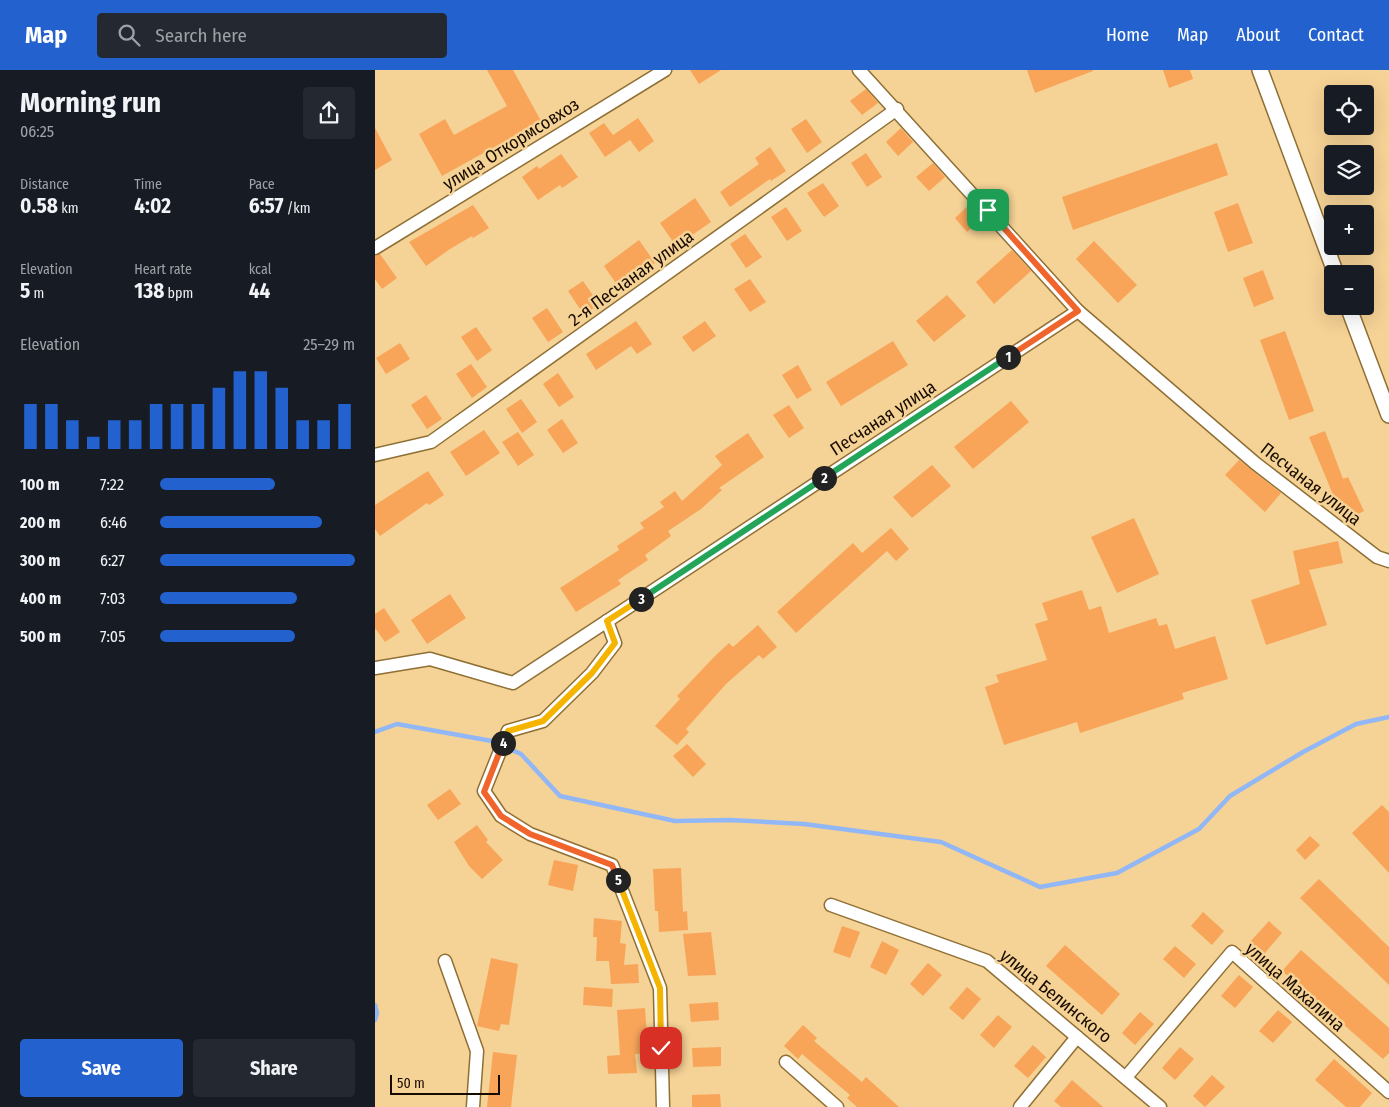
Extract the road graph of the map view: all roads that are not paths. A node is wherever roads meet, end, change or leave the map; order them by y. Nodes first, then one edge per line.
1 (665, 70) edge
2 (859, 70) edge
3 (1260, 70) edge
4 (897, 109) junction
5 (375, 248) edge
6 (1333, 265) edge
7 (1078, 311) junction
8 (1351, 315) edge
9 (1389, 415) edge
10 (375, 455) edge
11 (1389, 561) edge
12 (607, 621) junction
13 (375, 668) edge
14 (831, 905) dead end
15 (445, 961) dead end
16 (1077, 1037) junction
17 (786, 1062) dead end
18 (1127, 1076) junction
19 (1389, 1092) edge
20 (473, 1107) edge
21 (663, 1107) edge
22 (837, 1107) edge
23 (1021, 1107) edge
24 (1160, 1107) edge

1 - 5 street, улица Откормсовхоз
2 - 4 street
3 - 6 street
4 - 7 street, Песчаная улица
4 - 10 street, 2-я Песчаная улица
7 - 11 street, Песчаная улица
7 - 12 street, Песчаная улица
8 - 9 street
12 - 13 street, Песчаная улица
12 - 21 street
14 - 16 street, улица Белинского
15 - 20 street
16 - 18 street, улица Белинского
16 - 23 street
17 - 22 street
18 - 19 street, улица Махалина
18 - 24 street, улица Белинского

